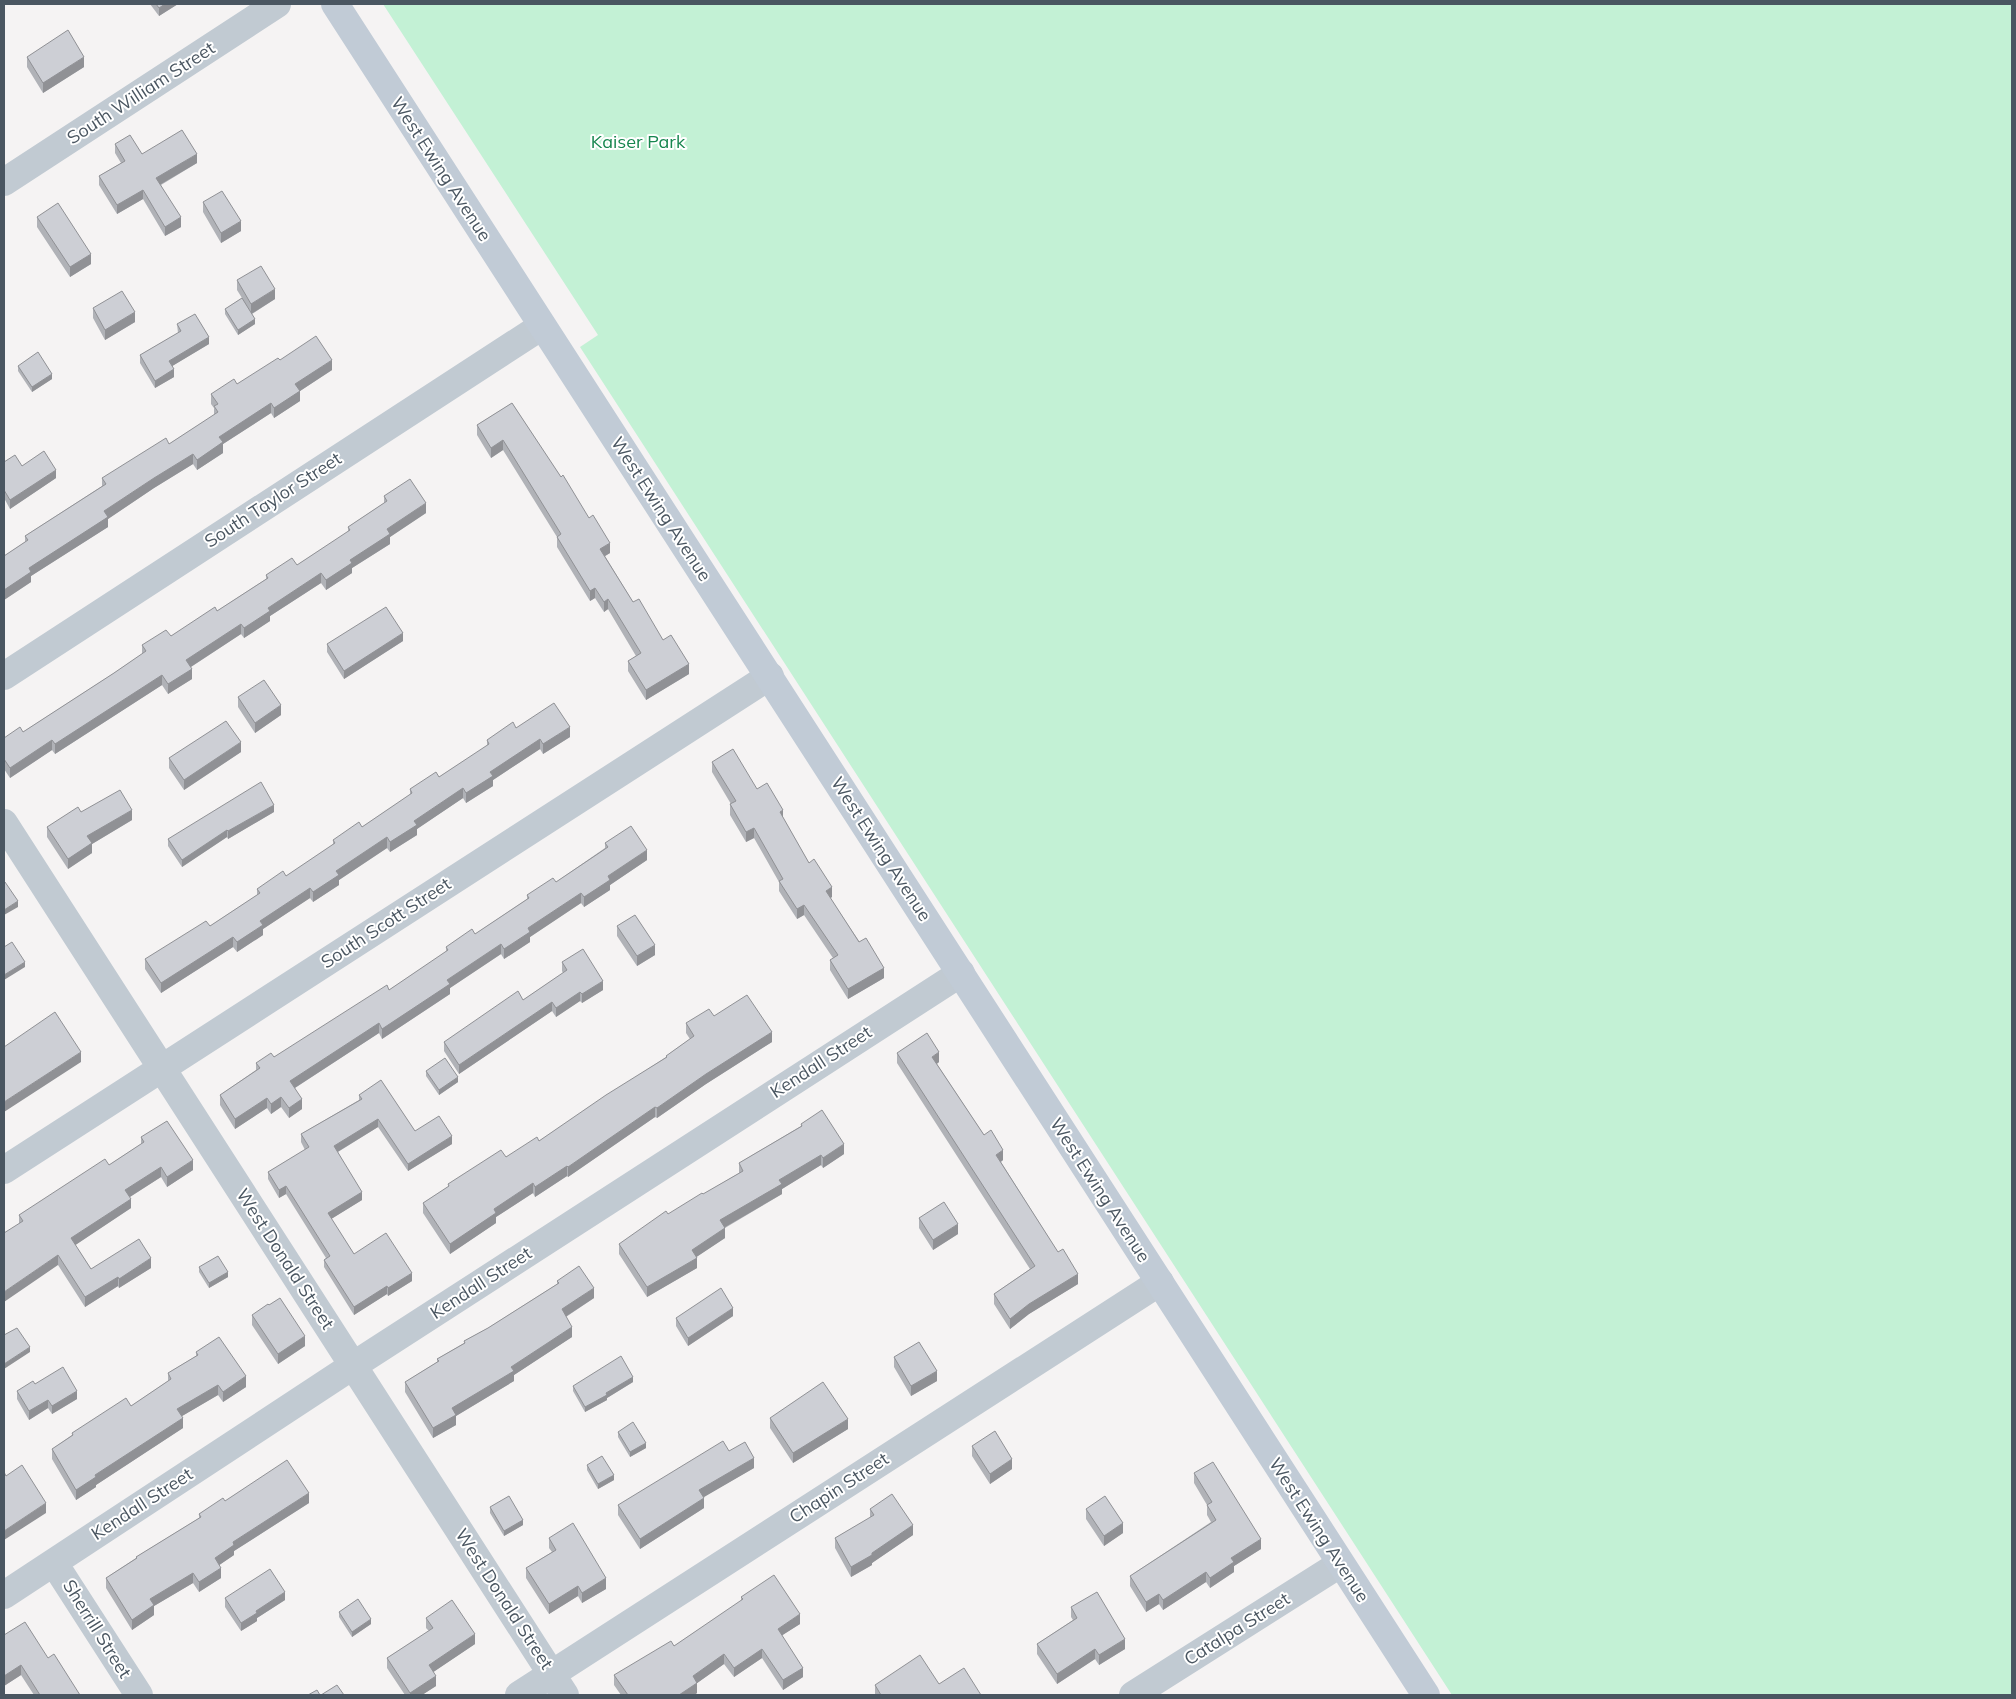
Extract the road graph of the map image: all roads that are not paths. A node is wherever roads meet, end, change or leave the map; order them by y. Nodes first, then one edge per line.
1 (277, 4) edge
2 (335, 4) edge
3 (4, 182) edge
4 (542, 326) junction
5 (4, 676) edge
6 (770, 676) junction
7 (4, 823) edge
8 (961, 973) junction
9 (163, 1067) junction
10 (4, 1170) edge
11 (1160, 1282) junction
12 (354, 1365) junction
13 (54, 1563) junction
14 (1340, 1564) junction
15 (4, 1595) edge
16 (558, 1684) edge
17 (139, 1695) edge
18 (519, 1695) edge
19 (1133, 1695) edge
20 (1426, 1695) edge

1 - 3 street, South William Street
2 - 4 street, West Ewing Avenue
4 - 5 street, South Taylor Street
4 - 6 street, West Ewing Avenue
6 - 8 street, West Ewing Avenue
6 - 9 street, South Scott Street
7 - 9 street, West Donald Street
8 - 11 street, West Ewing Avenue
8 - 12 street, Kendall Street
9 - 10 street, South Scott Street
9 - 12 street, West Donald Street
11 - 14 street, West Ewing Avenue
11 - 16 street, Chapin Street
12 - 13 street, Kendall Street
12 - 16 street, West Donald Street
13 - 15 street, Kendall Street
13 - 17 street, Sherrill Street
14 - 19 street, Catalpa Street
14 - 20 street, West Ewing Avenue
16 - 18 street, Chapin Street

